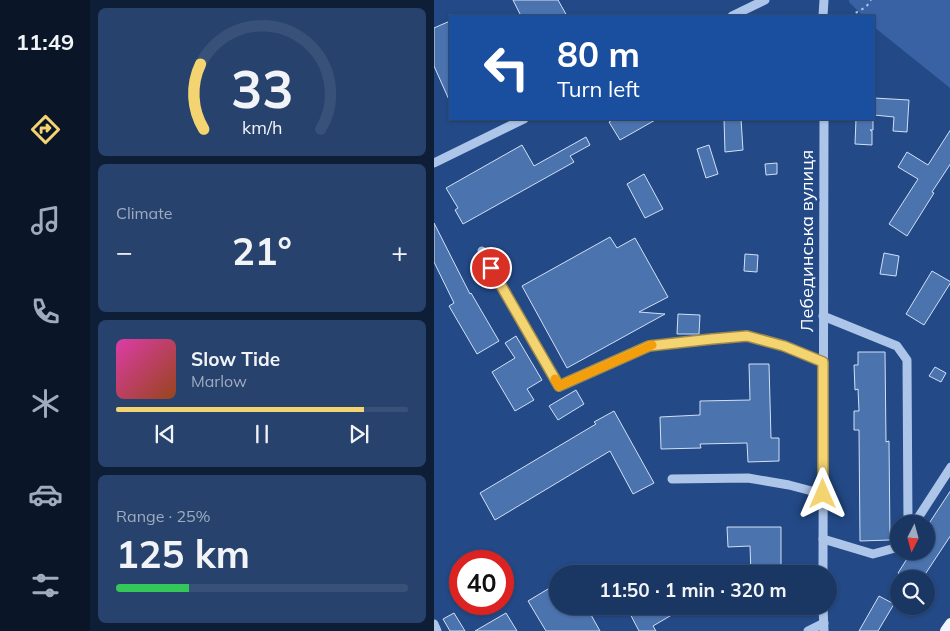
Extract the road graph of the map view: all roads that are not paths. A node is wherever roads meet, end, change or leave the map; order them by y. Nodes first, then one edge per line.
1 (764, 0) edge
2 (824, 0) edge
3 (734, 15) edge
4 (823, 15) edge
5 (522, 120) edge
6 (822, 120) edge
7 (434, 163) edge
8 (482, 251) dead end
9 (823, 316) junction
10 (823, 362) junction
11 (950, 467) edge
12 (672, 479) dead end
13 (823, 494) junction
14 (908, 515) edge
15 (920, 515) edge
16 (823, 539) junction
17 (890, 549) edge
18 (823, 565) edge
19 (434, 624) edge
20 (950, 624) edge
21 (824, 627) edge
22 (437, 631) edge
23 (808, 631) edge
24 (946, 631) edge

1 - 3 street
2 - 4 street
5 - 7 street
6 - 9 street, Лебединська вулиця
8 - 10 street
9 - 10 street, Лебединська вулиця
9 - 14 street
10 - 13 street, Лебединська вулиця
11 - 15 street
12 - 13 street
13 - 16 street, Лебединська вулиця
16 - 17 street
16 - 18 street, Лебединська вулиця
19 - 22 street
20 - 24 main road
21 - 23 street

